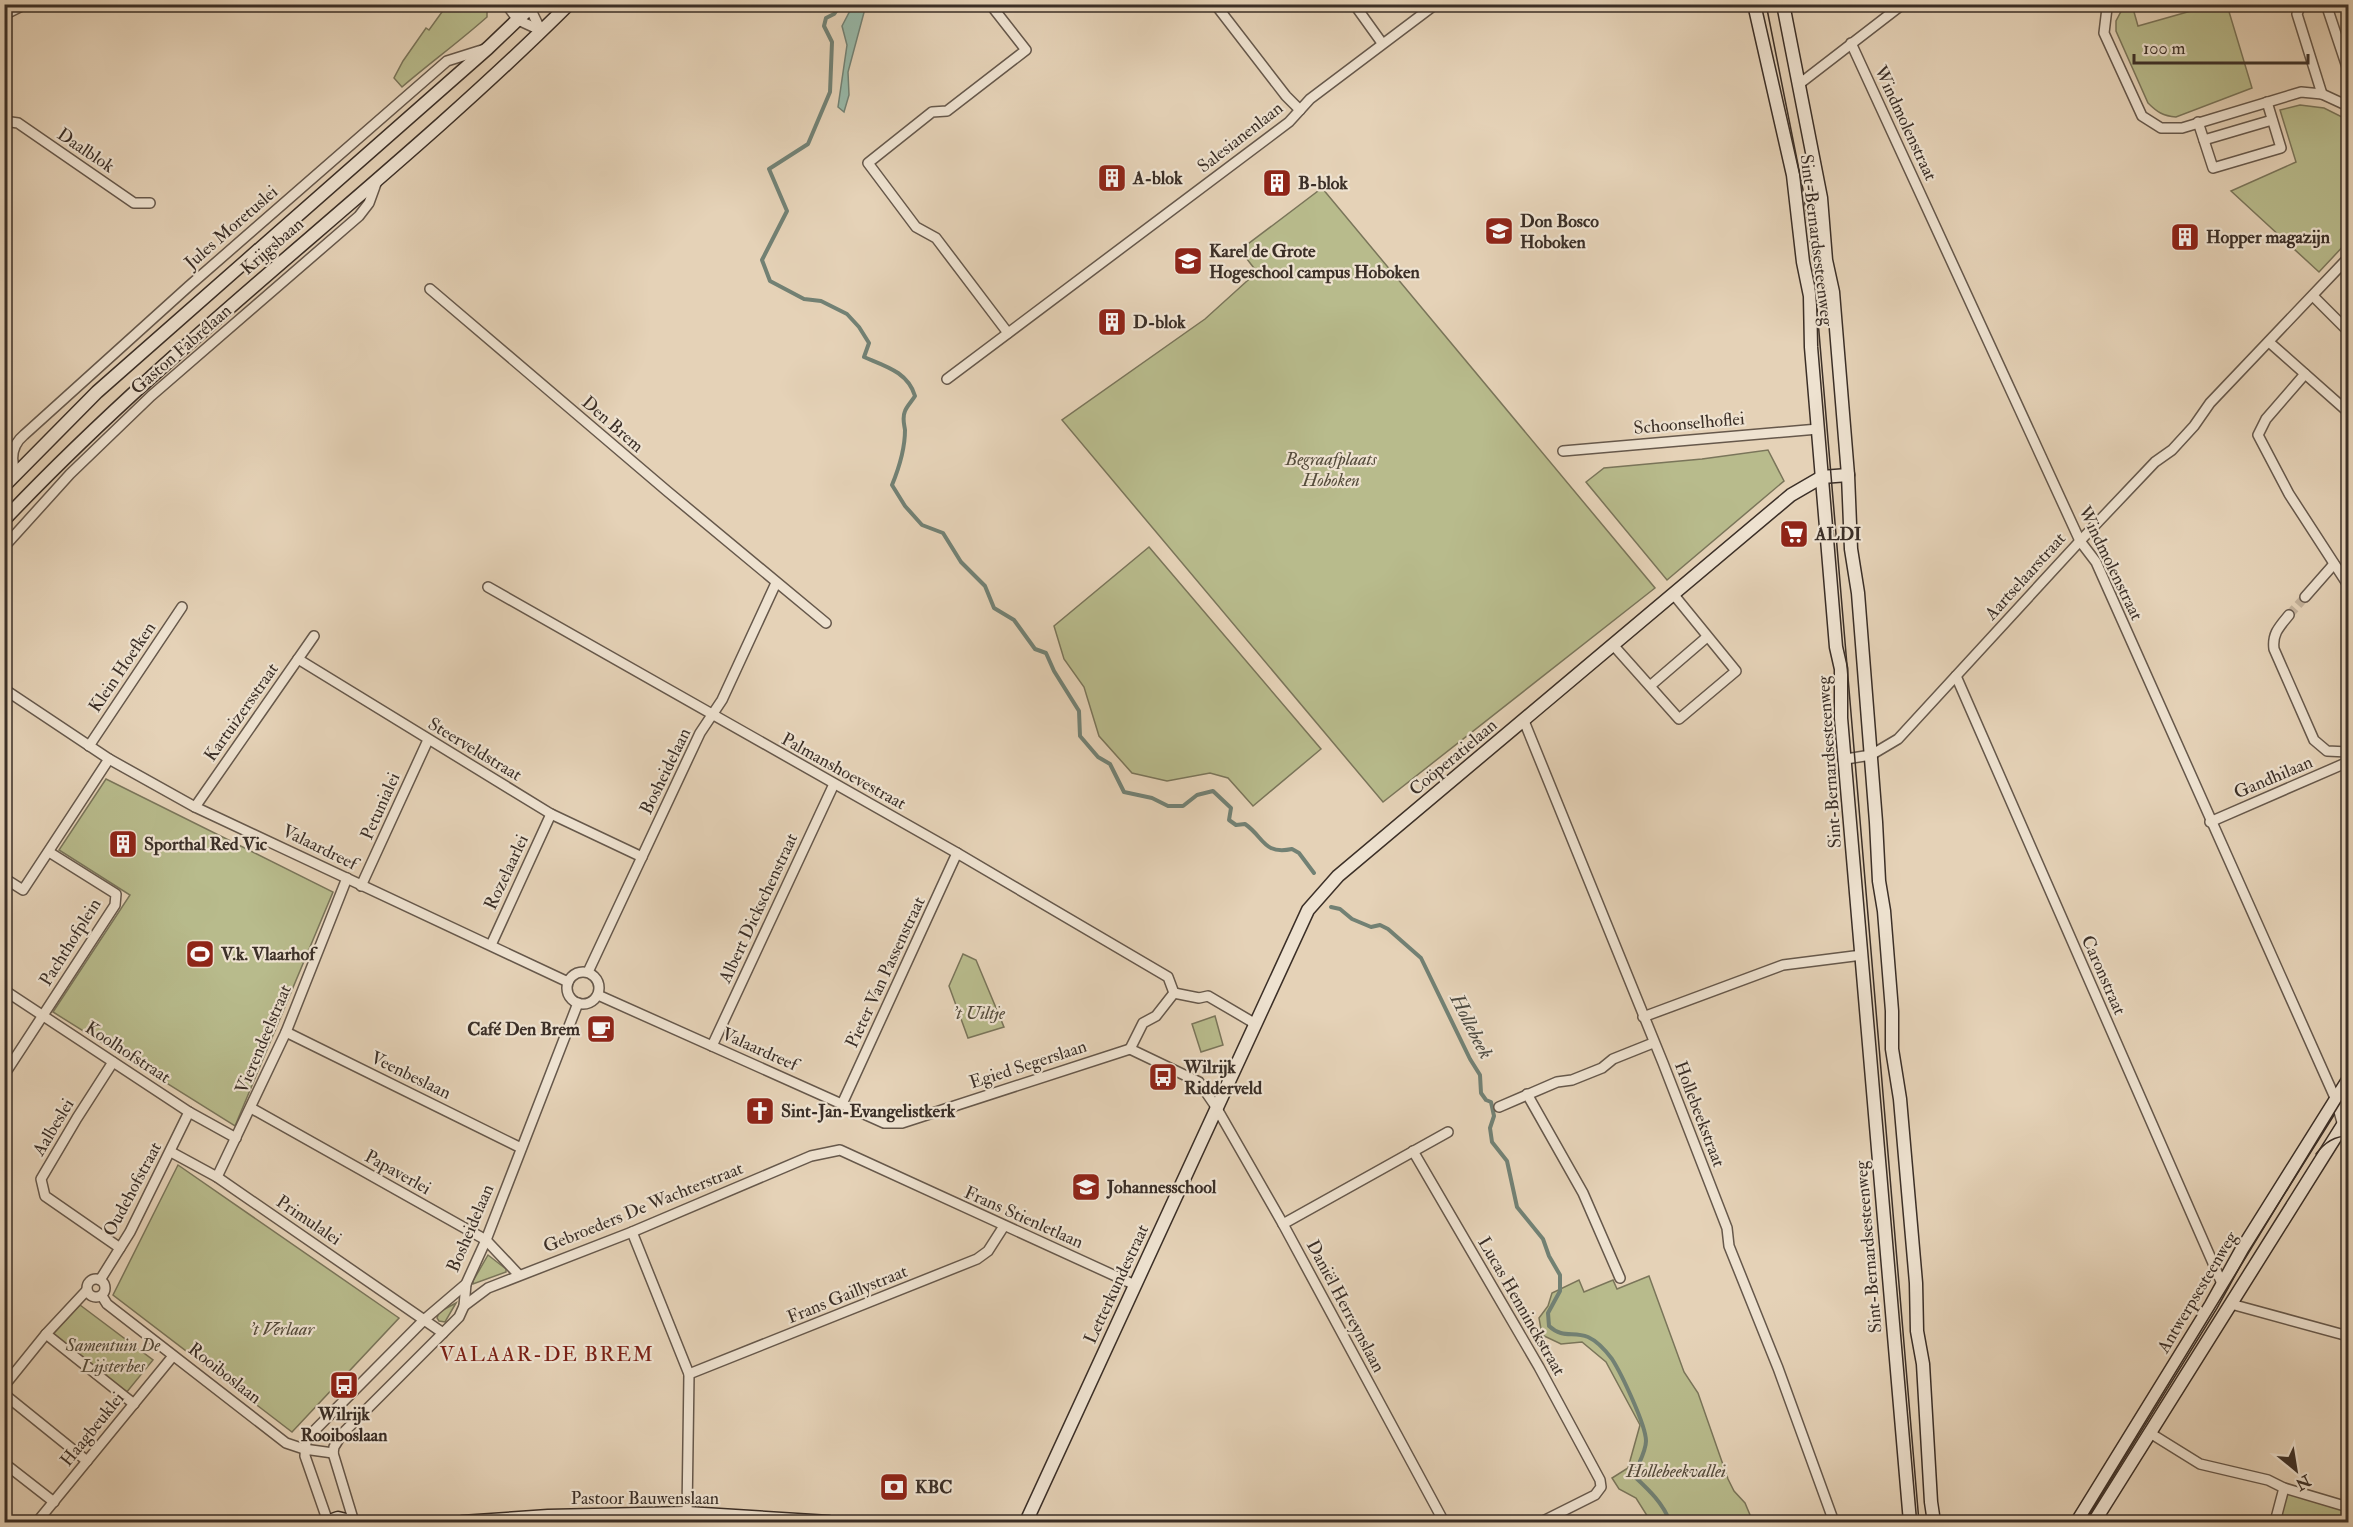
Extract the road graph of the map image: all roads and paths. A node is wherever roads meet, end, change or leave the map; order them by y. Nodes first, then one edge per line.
1 (26, 4) edge
2 (506, 4) edge
3 (569, 4) edge
4 (990, 4) edge
5 (1215, 4) edge
6 (1354, 4) edge
7 (1436, 4) edge
8 (1754, 4) edge
9 (1783, 4) edge
10 (1903, 4) edge
11 (2110, 4) edge
12 (2301, 4) edge
13 (2325, 4) edge
14 (530, 6) edge
15 (4, 15) edge
16 (518, 20) junction
17 (542, 31) junction
18 (1382, 43) junction
19 (1851, 43) junction
20 (488, 48) junction
21 (2349, 70) edge
22 (1798, 85) junction
23 (2322, 94) junction
24 (2267, 102) junction
25 (2349, 106) edge
26 (1300, 110) junction
27 (2272, 120) junction
28 (4, 121) edge
29 (2198, 123) junction
30 (2204, 140) junction
31 (378, 178) junction
32 (150, 203) dead end
33 (2349, 258) edge
34 (430, 290) dead end
35 (2313, 296) junction
36 (2349, 331) edge
37 (1008, 333) junction
38 (2269, 342) junction
39 (2306, 374) junction
40 (947, 379) dead end
41 (2349, 412) edge
42 (1818, 429) junction
43 (1563, 451) dead end
44 (8, 455) edge
45 (15, 474) junction
46 (1848, 475) junction
47 (1822, 477) junction
48 (4, 486) edge
49 (4, 520) edge
50 (2080, 541) junction
51 (4, 547) edge
52 (2334, 564) junction
53 (776, 583) junction
54 (2349, 585) edge
55 (488, 587) dead end
56 (1674, 595) junction
57 (2305, 597) tunnel mouth
58 (182, 607) dead end
59 (2289, 615) tunnel mouth
60 (826, 623) dead end
61 (314, 636) dead end
62 (1707, 637) junction
63 (1614, 646) junction
64 (298, 659) junction
65 (1956, 676) junction
66 (1650, 686) junction
67 (4, 689) edge
68 (712, 715) junction
69 (1524, 721) junction
70 (428, 740) junction
71 (90, 746) junction
72 (2349, 752) edge
73 (1871, 755) junction
74 (109, 759) junction
75 (1845, 759) junction
76 (2349, 762) edge
77 (834, 784) junction
78 (195, 807) junction
79 (551, 814) junction
80 (2210, 822) junction
81 (49, 852) junction
82 (957, 853) junction
83 (642, 857) junction
84 (4, 878) edge
85 (347, 878) junction
86 (361, 886) junction
87 (1316, 898) joint
88 (491, 945) junction
89 (1862, 955) junction
90 (588, 972) junction
91 (568, 982) junction
92 (4, 990) edge
93 (1174, 993) junction
94 (598, 994) junction
95 (578, 1003) junction
96 (43, 1015) junction
97 (1643, 1017) junction
98 (1254, 1023) junction
99 (286, 1032) junction
100 (1653, 1043) junction
101 (712, 1046) junction
102 (1130, 1049) junction
103 (113, 1062) junction
104 (4, 1075) edge
105 (2349, 1080) edge
106 (1527, 1094) junction
107 (2336, 1100) junction
108 (842, 1104) junction
109 (1216, 1107) junction
110 (1499, 1107) dead end
111 (252, 1108) junction
112 (189, 1112) junction
113 (902, 1123) joint
114 (2347, 1123) edge
115 (1448, 1132) dead end
116 (236, 1138) junction
117 (521, 1148) junction
118 (840, 1150) joint
119 (1413, 1151) junction
120 (171, 1152) junction
121 (217, 1177) junction
122 (1283, 1224) junction
123 (1004, 1226) junction
124 (632, 1232) junction
125 (486, 1239) junction
126 (120, 1248) junction
127 (519, 1275) junction
128 (1620, 1278) dead end
129 (100, 1280) junction
130 (466, 1284) junction
131 (1135, 1285) junction
132 (2223, 1286) junction
133 (87, 1290) junction
134 (102, 1296) junction
135 (2231, 1304) junction
136 (464, 1306) junction
137 (425, 1319) junction
138 (443, 1333) junction
139 (46, 1334) junction
140 (2349, 1336) edge
141 (173, 1356) junction
142 (689, 1374) junction
143 (4, 1386) edge
144 (4, 1394) edge
145 (134, 1404) junction
146 (2150, 1433) junction
147 (304, 1449) junction
148 (333, 1453) junction
149 (87, 1461) junction
150 (4, 1462) edge
151 (2284, 1488) junction
152 (54, 1502) junction
153 (2349, 1507) edge
154 (687, 1513) junction
155 (802, 1521) edge
156 (37, 1522) edge
157 (328, 1522) edge
158 (354, 1522) edge
159 (462, 1522) edge
160 (829, 1522) edge
161 (1026, 1522) edge
162 (1444, 1522) edge
163 (1541, 1522) edge
164 (1834, 1522) edge
165 (1910, 1522) edge
166 (1934, 1522) edge
167 (2077, 1522) edge
168 (2094, 1522) edge
169 (2275, 1522) edge

1 - 15 street
2 - 16 street
3 - 17 main road, Krijgsbaan
4 - 37 street
5 - 26 street
6 - 18 street
7 - 18 street, Salesianenlaan
8 - 42 main road, Sint-Bernardsesteenweg
9 - 22 main road, Sint-Bernardsesteenweg
10 - 19 street
11 - 29 street
12 - 23 street
13 - 21 street
14 - 16 main road, Krijgsbaan
14 - 17 street
16 - 17 street
16 - 20 main road, Krijgsbaan
17 - 31 main road, Krijgsbaan
18 - 26 street, Salesianenlaan
19 - 22 street
19 - 50 street, Windmolenstraat
20 - 44 street, Jules Moretuslei
20 - 45 main road, Krijgsbaan
22 - 46 main road, Sint-Bernardsesteenweg
23 - 24 street
23 - 25 street
24 - 27 street
24 - 29 street
26 - 37 street, Salesianenlaan
27 - 30 street
27 - 30 street
28 - 32 street, Daalblok
29 - 30 street
31 - 49 main road, Krijgsbaan
31 - 51 street, Gaston Fabrélaan
33 - 35 street, Aartselaarstraat
34 - 53 street, Den Brem
35 - 36 street
35 - 38 street, Aartselaarstraat
37 - 40 street, Salesianenlaan
38 - 39 street
38 - 50 street, Aartselaarstraat
39 - 41 street
39 - 52 street
42 - 43 street, Schoonselhoflei
42 - 47 main road, Sint-Bernardsesteenweg
44 - 45 street, Jules Moretuslei
45 - 48 main road, Krijgsbaan
46 - 47 main road, Coöperatielaan
46 - 73 main road, Sint-Bernardsesteenweg
47 - 56 main road, Coöperatielaan
47 - 75 main road, Sint-Bernardsesteenweg
50 - 65 street, Aartselaarstraat
50 - 80 street, Windmolenstraat
52 - 54 street
52 - 57 street
53 - 60 street, Den Brem
53 - 68 street
55 - 68 street, Palmanshoevestraat
56 - 62 street
56 - 63 main road, Coöperatielaan
58 - 71 street, Klein Hoefken
59 - 72 street, Gandhilaan
61 - 64 street, Kartuizersstraat
62 - 66 street
62 - 66 street
63 - 66 street
63 - 69 main road, Coöperatielaan
64 - 70 street, Steerveldstraat
64 - 78 street, Kartuizersstraat
65 - 73 street, Aartselaarstraat
65 - 132 street, Caronstraat
67 - 71 street, Valaardreef
68 - 77 street, Palmanshoevestraat
68 - 83 street, Bosheidelaan
69 - 87 main road, Coöperatielaan
69 - 97 street, Hollebeekstraat
70 - 79 street, Steerveldstraat
70 - 86 street, Petunialei
71 - 74 street, Valaardreef
73 - 75 street
73 - 166 main road, Sint-Bernardsesteenweg
74 - 78 street, Valaardreef
74 - 81 street
75 - 89 main road, Sint-Bernardsesteenweg
76 - 80 street, Gandhilaan
77 - 82 street, Palmanshoevestraat
77 - 101 street, Albert Dickschenstraat
78 - 85 street, Valaardreef
79 - 83 street, Steerveldstraat
79 - 88 street, Rozelaarlei
80 - 107 street, Windmolenstraat
81 - 84 street
81 - 96 street, Pachthofplein
82 - 93 street, Palmanshoevestraat
82 - 108 street, Pieter Van Passenstraat
83 - 90 street, Bosheidelaan
85 - 86 street, Valaardreef
85 - 99 street, Vierendeelstraat
86 - 88 street, Valaardreef
87 - 98 main road, Letterkundestraat
88 - 91 street, Valaardreef
89 - 97 street
89 - 165 main road, Sint-Bernardsesteenweg
90 - 91 street
90 - 94 street
91 - 95 street
92 - 96 street, Koolhofstraat
93 - 98 street
93 - 102 street
94 - 95 street
94 - 101 street, Valaardreef
95 - 117 street, Bosheidelaan
96 - 103 street, Koolhofstraat
96 - 104 street
97 - 100 street, Hollebeekstraat
98 - 109 main road, Letterkundestraat
99 - 111 street, Vierendeelstraat
99 - 117 street, Veenbeslaan
100 - 106 street
100 - 164 street, Hollebeekstraat
101 - 108 street, Valaardreef
102 - 109 street, Daniël Herreynslaan
102 - 113 street, Egied Segerslaan
103 - 112 street, Koolhofstraat
103 - 126 street, Aalbeslei
105 - 107 main road, Antwerpsesteenweg
106 - 110 street
106 - 128 street
107 - 114 street, Windmolenstraat
107 - 132 main road, Antwerpsesteenweg
108 - 113 street, Valaardreef
109 - 122 street, Daniël Herreynslaan
109 - 131 main road, Letterkundestraat
111 - 116 street, Vierendeelstraat
111 - 125 street, Papaverlei
112 - 116 street, Koolhofstraat
112 - 120 street, Oudehofstraat
114 - 135 main road, Antwerpsesteenweg
115 - 119 street
116 - 121 street, Vierendeelstraat
117 - 125 street, Bosheidelaan
118 - 123 street, Frans Stienletlaan
118 - 124 street, Gebroeders De Wachterstraat
119 - 122 street
119 - 163 street, Lucas Henninckstraat
120 - 121 street, Primulalei
120 - 126 street, Oudehofstraat
121 - 137 street, Primulalei
122 - 162 street, Daniël Herreynslaan
123 - 131 street, Frans Stienletlaan
123 - 142 street, Frans Gaillystraat
124 - 127 street, Gebroeders De Wachterstraat
124 - 142 street
125 - 127 street, Papaverlei
125 - 130 street, Bosheidelaan
126 - 129 street, Oudehofstraat
127 - 136 street, Gebroeders De Wachterstraat
129 - 133 street, Oudehofstraat
129 - 134 street
130 - 136 street
130 - 137 street, Bosheidelaan
131 - 161 main road, Letterkundestraat
132 - 167 main road, Antwerpsesteenweg
133 - 134 street
133 - 139 street, Oudehofstraat
134 - 141 street, Rooiboslaan
135 - 140 street
135 - 146 main road, Antwerpsesteenweg
136 - 138 street, Gebroeders De Wachterstraat
137 - 138 street, Primulalei
137 - 147 street, Bosheidelaan
138 - 148 street, Gebroeders De Wachterstraat
139 - 143 street, Oudehofstraat
139 - 145 street
141 - 145 street, Haagbeuklei
141 - 147 street, Rooiboslaan
142 - 154 street
144 - 149 street
145 - 149 street, Haagbeuklei
146 - 151 street
146 - 168 main road, Antwerpsesteenweg
147 - 148 street, Rooiboslaan
147 - 157 street
148 - 158 street
149 - 152 street, Haagbeuklei
150 - 152 street
151 - 153 street
151 - 169 street
152 - 156 street, Haagbeuklei
154 - 155 main road, Pastoor Bauwenslaan
154 - 159 main road, Pastoor Bauwenslaan
155 - 160 main road, Pastoor Bauwenslaan
157 - 158 main road

